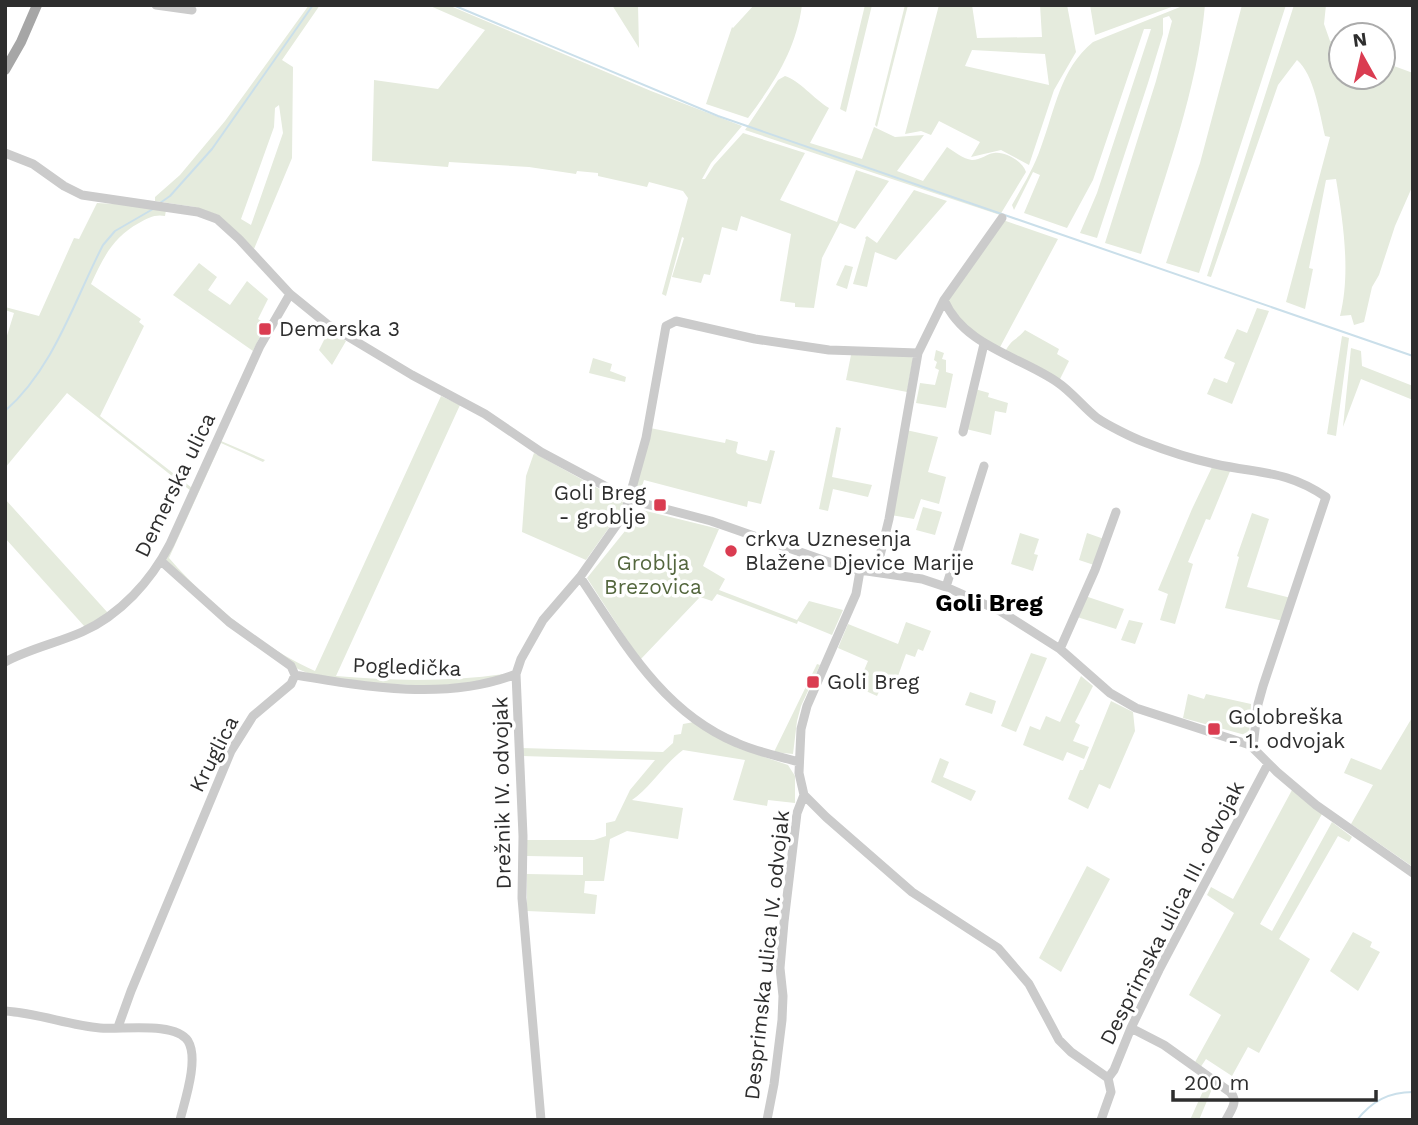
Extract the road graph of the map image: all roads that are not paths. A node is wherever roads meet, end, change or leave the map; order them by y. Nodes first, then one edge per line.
1 (37, 5) edge
2 (156, 5) edge
3 (192, 10) dead end
4 (5, 70) edge
5 (5, 153) edge
6 (1002, 218) dead end
7 (290, 294) junction
8 (944, 300) junction
9 (984, 344) junction
10 (918, 353) junction
11 (963, 432) dead end
12 (984, 466) dead end
13 (631, 500) junction
14 (1116, 512) dead end
15 (161, 561) junction
16 (860, 570) junction
17 (876, 572) junction
18 (580, 577) junction
19 (946, 587) junction
20 (1060, 649) junction
21 (5, 662) edge
22 (516, 674) junction
23 (295, 675) junction
24 (1253, 747) junction
25 (799, 762) junction
26 (1268, 764) junction
27 (804, 795) junction
28 (1413, 873) edge
29 (5, 1011) edge
30 (118, 1027) junction
31 (1131, 1028) junction
32 (1108, 1078) junction
33 (180, 1120) edge
34 (541, 1120) edge
35 (767, 1120) edge
36 (1101, 1120) edge
37 (1226, 1120) edge

1 - 4 main road
2 - 3 street
5 - 7 street
6 - 8 street
7 - 13 street
7 - 15 street, Demerska ulica
8 - 9 street
8 - 10 street
9 - 11 street
9 - 24 street
10 - 13 street, Drežnik IV. odvojak
10 - 17 street
12 - 19 street
13 - 16 street
13 - 18 street, Drežnik IV. odvojak
14 - 20 street
15 - 21 street, Demerska ulica
15 - 23 street
16 - 17 street
16 - 25 street
17 - 19 street
18 - 22 street, Drežnik IV. odvojak
18 - 25 street
19 - 20 street
20 - 24 street
22 - 23 street, Pogledička
22 - 34 street, Drežnik IV. odvojak
23 - 30 street, Kruglica
24 - 26 street
25 - 27 street
26 - 28 street
26 - 31 street, Desprimska ulica III. odvojak
27 - 32 street
27 - 35 street, Desprimska ulica IV. odvojak
29 - 30 street
30 - 33 street
31 - 32 street, Desprimska ulica III. odvojak
31 - 37 street
32 - 36 street

